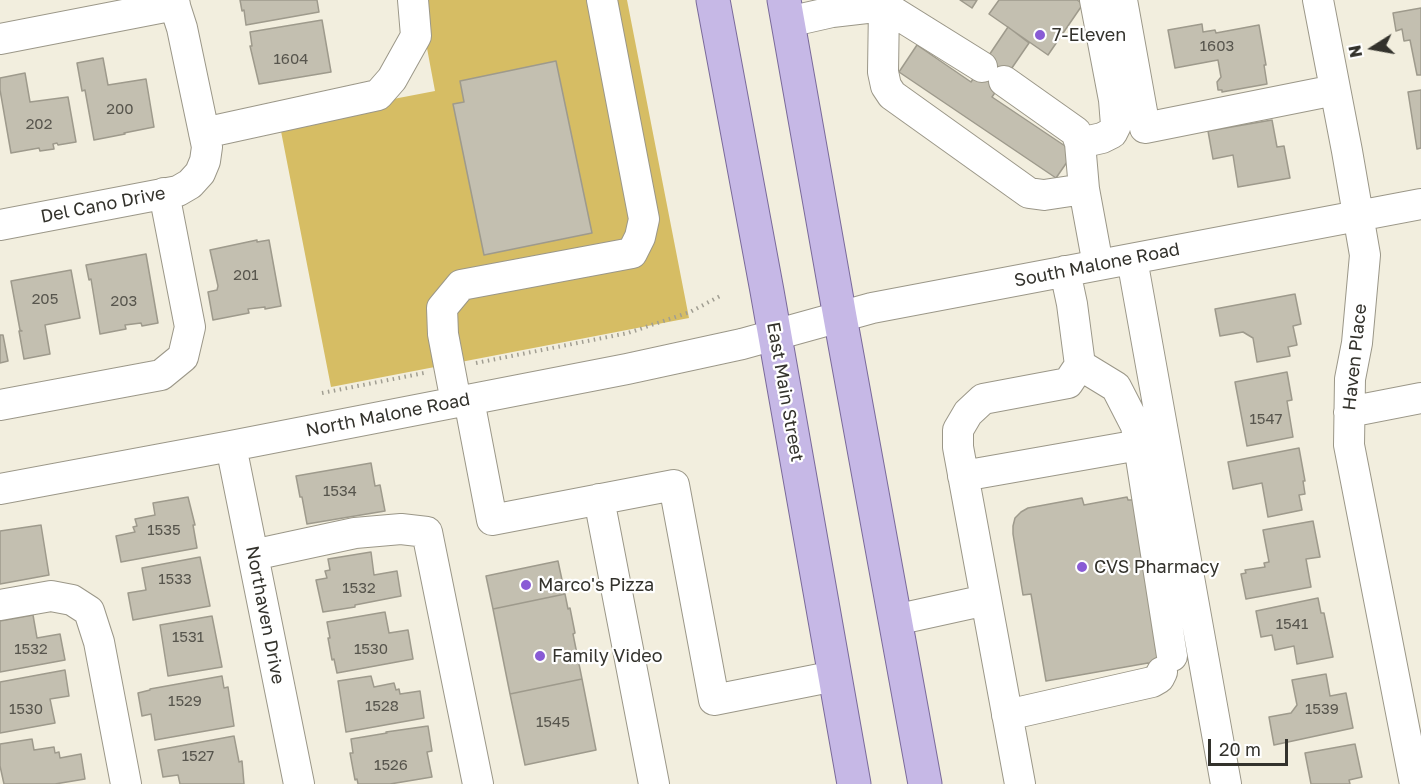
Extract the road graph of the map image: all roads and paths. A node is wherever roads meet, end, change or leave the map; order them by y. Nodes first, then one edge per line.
1 (413, 0) edge
2 (602, 0) edge
3 (713, 0) edge
4 (1095, 0) edge
5 (1122, 0) edge
6 (1318, 0) edge
7 (174, 3) edge
8 (883, 3) edge
9 (786, 11) edge
10 (0, 39) edge
11 (1335, 90) junction
12 (204, 133) junction
13 (1080, 143) junction
14 (1084, 189) junction
15 (164, 193) junction
16 (1421, 204) edge
17 (1359, 216) junction
18 (0, 225) edge
19 (1132, 259) junction
20 (1098, 265) junction
21 (1065, 271) junction
22 (723, 295) dead end
23 (840, 317) junction
24 (775, 335) junction
25 (1080, 365) junction
26 (449, 368) junction
27 (322, 393) dead end
28 (1421, 398) edge
29 (463, 401) junction
30 (0, 405) edge
31 (1349, 412) junction
32 (1139, 445) junction
33 (231, 446) junction
34 (963, 476) junction
35 (0, 489) edge
36 (599, 499) junction
37 (253, 555) junction
38 (986, 600) junction
39 (0, 605) edge
40 (895, 620) junction
41 (835, 676) junction
42 (1007, 715) junction
43 (126, 784) edge
44 (299, 784) edge
45 (478, 784) edge
46 (654, 784) edge
47 (854, 784) edge
48 (925, 784) edge
49 (1020, 784) edge
50 (1226, 784) edge
51 (1415, 784) edge

1 - 12 street
2 - 26 street
3 - 24 main road, East Main Street
4 - 13 street
5 - 11 street
6 - 11 street, Haven Place
7 - 10 street
7 - 12 street
8 - 9 street
8 - 13 street
8 - 14 street
9 - 23 main road
11 - 17 street, Haven Place
12 - 15 street, Del Cano Drive
13 - 14 street
14 - 20 street
15 - 18 street, Del Cano Drive
15 - 30 street
16 - 17 street, South Malone Road
17 - 19 street, South Malone Road
17 - 31 street, Haven Place
19 - 20 street, South Malone Road
19 - 50 street
20 - 21 street, South Malone Road
21 - 23 street, South Malone Road
21 - 25 street
22 - 26 path
23 - 24 street, South Malone Road
23 - 40 main road
24 - 29 street, North Malone Road
24 - 41 main road, East Main Street
25 - 32 street
25 - 34 street
26 - 27 path
26 - 29 street
28 - 31 street
29 - 33 street, North Malone Road
29 - 36 street
31 - 51 street, Haven Place
32 - 34 street
32 - 42 street
33 - 35 street, North Malone Road
33 - 37 street, Northaven Drive
34 - 38 street
36 - 41 street
36 - 46 street
37 - 44 street, Northaven Drive
37 - 45 street
38 - 40 street
38 - 42 street
39 - 43 street
40 - 48 main road
41 - 47 main road, East Main Street
42 - 49 street

